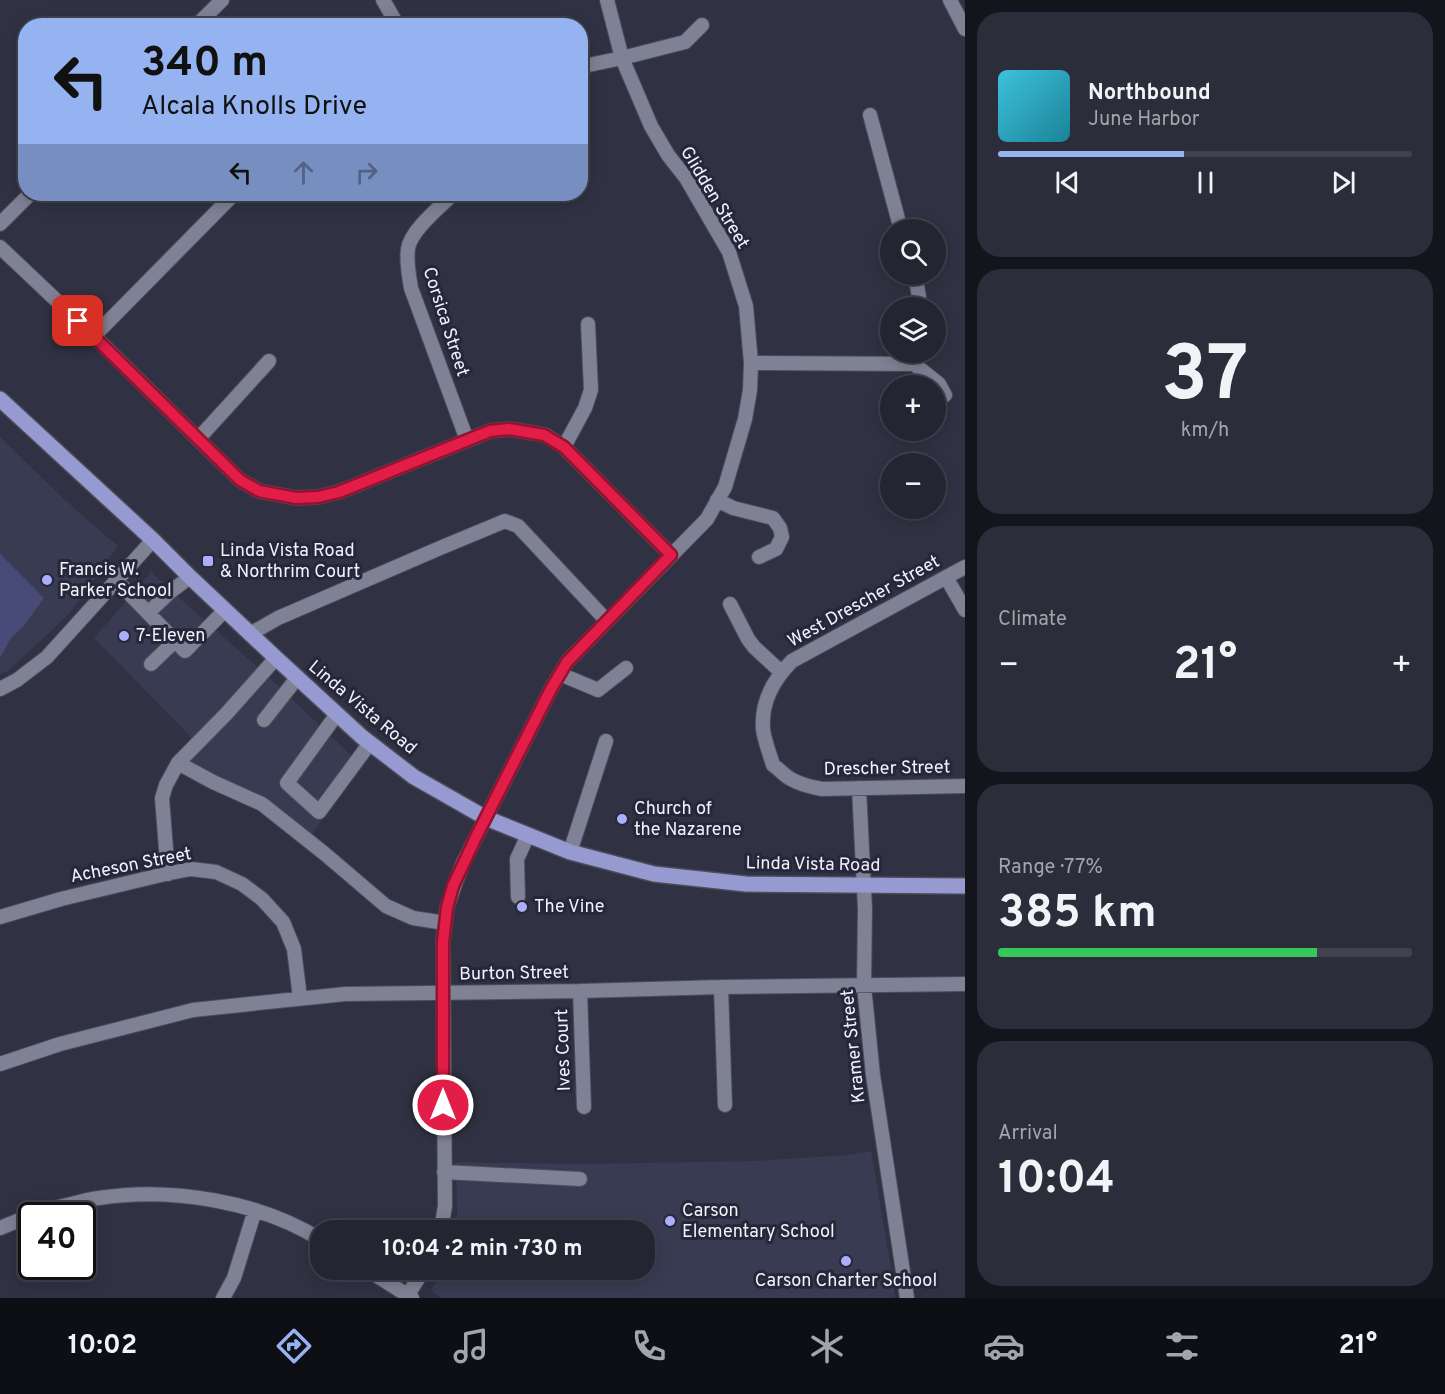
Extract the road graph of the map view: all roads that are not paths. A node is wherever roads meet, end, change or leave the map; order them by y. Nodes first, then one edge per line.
1 (222, 0) edge
2 (382, 0) edge
3 (607, 0) edge
4 (950, 0) edge
5 (204, 18) edge
6 (393, 18) edge
7 (702, 25) dead end
8 (965, 29) edge
9 (622, 58) junction
10 (588, 65) edge
11 (870, 115) dead end
12 (23, 201) edge
13 (227, 201) edge
14 (446, 201) edge
15 (898, 219) edge
16 (0, 224) edge
17 (0, 248) edge
18 (588, 324) dead end
19 (94, 336) junction
20 (880, 359) edge
21 (269, 361) dead end
22 (751, 363) junction
23 (919, 363) edge
24 (930, 375) edge
25 (0, 399) edge
26 (198, 439) junction
27 (467, 440) junction
28 (564, 447) junction
29 (717, 501) junction
30 (153, 540) junction
31 (671, 555) junction
32 (759, 557) dead end
33 (965, 567) edge
34 (190, 577) junction
35 (946, 577) junction
36 (117, 581) junction
37 (730, 604) dead end
38 (225, 610) junction
39 (965, 610) edge
40 (148, 613) junction
41 (607, 621) junction
42 (250, 634) junction
43 (175, 641) junction
44 (276, 658) junction
45 (151, 664) dead end
46 (626, 669) dead end
47 (781, 672) junction
48 (560, 674) junction
49 (297, 678) junction
50 (0, 689) edge
51 (337, 714) junction
52 (264, 720) dead end
53 (606, 741) dead end
54 (370, 743) junction
55 (178, 764) junction
56 (779, 769) joint
57 (965, 786) edge
58 (859, 788) junction
59 (486, 818) junction
60 (528, 835) junction
61 (570, 852) junction
62 (168, 874) junction
63 (864, 885) junction
64 (965, 886) edge
65 (518, 897) dead end
66 (0, 917) edge
67 (445, 923) junction
68 (965, 984) edge
69 (864, 986) junction
70 (720, 987) junction
71 (580, 992) junction
72 (442, 993) junction
73 (300, 998) junction
74 (0, 1064) edge
75 (725, 1105) dead end
76 (584, 1107) dead end
77 (444, 1172) junction
78 (580, 1179) dead end
79 (81, 1202) edge
80 (255, 1210) junction
81 (443, 1220) edge
82 (18, 1221) edge
83 (0, 1228) edge
84 (310, 1234) edge
85 (382, 1280) edge
86 (418, 1280) edge
87 (408, 1297) edge
88 (223, 1298) edge
89 (907, 1298) edge

1 - 5 street
2 - 6 street
3 - 9 street, Glidden Street
4 - 8 street
7 - 9 street
9 - 10 street
9 - 22 street, Glidden Street
11 - 15 street
12 - 16 street
13 - 19 street
14 - 27 street, Corsica Street
17 - 19 street
18 - 28 street
19 - 26 street
20 - 22 street
21 - 26 street
22 - 29 street, Glidden Street
23 - 24 street
25 - 30 main road, Linda Vista Road
26 - 27 street
27 - 28 street
28 - 31 street
29 - 31 street, Glidden Street
29 - 32 street
30 - 34 main road, Linda Vista Road
30 - 36 street
31 - 41 street, Glidden Street
33 - 35 street, West Drescher Street
34 - 38 main road, Linda Vista Road
34 - 40 street
35 - 39 street
35 - 47 street, West Drescher Street
36 - 40 street
36 - 50 street
37 - 47 street
38 - 42 main road, Linda Vista Road
38 - 43 street
40 - 43 street
41 - 42 street
41 - 48 street, Glidden Street
42 - 44 main road, Linda Vista Road
43 - 45 street
44 - 49 main road, Linda Vista Road
44 - 55 street
46 - 48 street
47 - 56 street, West Drescher Street
48 - 59 street, Glidden Street
49 - 51 main road, Linda Vista Road
49 - 52 street
51 - 54 main road, Linda Vista Road
51 - 54 street
53 - 61 street
54 - 59 main road, Linda Vista Road
55 - 62 street
55 - 67 street
56 - 58 street, Drescher Street
57 - 58 street, Drescher Street
58 - 63 street, Kramer Street
59 - 60 main road, Linda Vista Road
59 - 67 street, Glidden Street
60 - 61 main road, Linda Vista Road
60 - 65 street
61 - 63 main road, Linda Vista Road
62 - 66 street, Acheson Street
62 - 73 street, Acheson Street
63 - 64 main road, Linda Vista Road
63 - 69 street, Kramer Street
67 - 72 street, Glidden Street
68 - 69 street, Burton Street
69 - 70 street, Burton Street
69 - 89 street, Kramer Street
70 - 71 street, Burton Street
70 - 75 street
71 - 72 street, Burton Street
71 - 76 street, Ives Court
72 - 73 street, Burton Street
72 - 77 street, Glidden Street
73 - 74 street, Burton Street
77 - 78 street
77 - 81 street, Glidden Street
79 - 80 street
80 - 84 street
80 - 88 street
82 - 83 street
85 - 87 street
86 - 87 street

